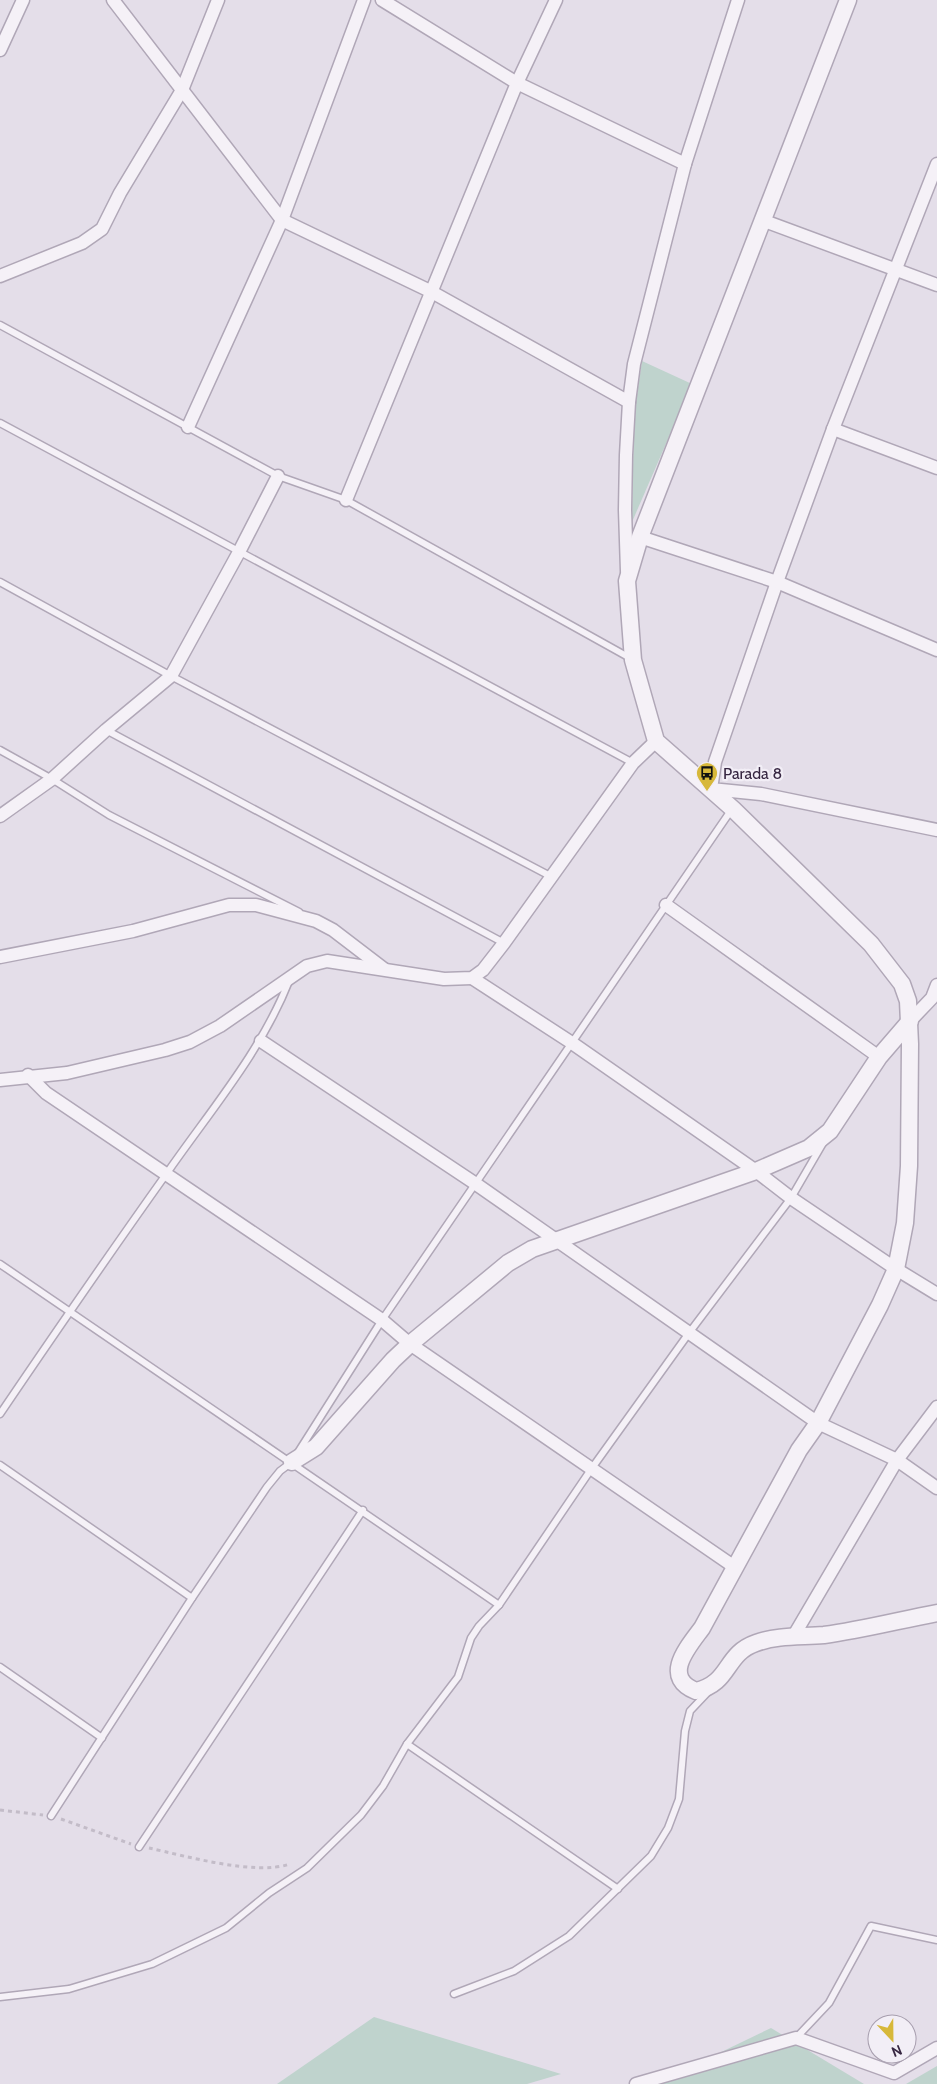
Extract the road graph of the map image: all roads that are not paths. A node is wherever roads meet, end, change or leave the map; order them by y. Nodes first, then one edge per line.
1 (23, 0) edge
2 (113, 0) edge
3 (218, 0) edge
4 (364, 0) edge
5 (382, 0) edge
6 (556, 0) edge
7 (738, 0) edge
8 (848, 0) edge
9 (0, 50) edge
10 (517, 83) junction
11 (182, 90) junction
12 (685, 164) junction
13 (937, 164) edge
14 (282, 220) junction
15 (762, 220) junction
16 (896, 269) junction
17 (0, 276) edge
18 (937, 285) edge
19 (430, 291) junction
20 (0, 325) edge
21 (629, 402) junction
22 (0, 423) edge
23 (188, 427) junction
24 (832, 429) junction
25 (937, 468) edge
26 (278, 476) junction
27 (346, 500) junction
28 (640, 537) junction
29 (239, 552) junction
30 (627, 581) junction
31 (0, 582) edge
32 (777, 582) junction
33 (937, 650) edge
34 (633, 660) junction
35 (171, 676) junction
36 (106, 730) junction
37 (656, 741) junction
38 (0, 750) edge
39 (633, 763) junction
40 (52, 779) junction
41 (711, 789) junction
42 (733, 809) junction
43 (0, 816) edge
44 (937, 830) edge
45 (552, 877) junction
46 (666, 906) junction
47 (316, 920) junction
48 (504, 943) junction
49 (0, 957) edge
50 (385, 969) junction
51 (290, 977) junction
52 (472, 978) junction
53 (937, 985) edge
54 (935, 999) edge
55 (910, 1021) junction
56 (261, 1041) junction
57 (572, 1043) junction
58 (879, 1057) junction
59 (28, 1075) junction
60 (0, 1080) edge
61 (830, 1131) junction
62 (756, 1171) junction
63 (166, 1173) junction
64 (476, 1184) junction
65 (791, 1198) junction
66 (555, 1240) junction
67 (0, 1264) edge
68 (896, 1269) junction
69 (937, 1294) edge
70 (69, 1313) junction
71 (382, 1320) junction
72 (689, 1333) junction
73 (410, 1344) junction
74 (937, 1407) edge
75 (0, 1414) edge
76 (818, 1423) junction
77 (897, 1460) junction
78 (292, 1462) junction
79 (0, 1465) edge
80 (592, 1468) junction
81 (937, 1488) edge
82 (363, 1510) junction
83 (736, 1568) junction
84 (192, 1598) junction
85 (499, 1605) junction
86 (937, 1613) edge
87 (792, 1637) junction
88 (0, 1667) edge
89 (715, 1684) junction
90 (102, 1738) junction
91 (407, 1744) junction
92 (50, 1816) road end
93 (139, 1847) road end
94 (618, 1889) junction
95 (937, 1940) edge
96 (454, 1994) dead end
97 (0, 1997) edge
98 (796, 2038) junction
99 (937, 2048) edge
100 (636, 2084) edge

1 - 9 street
2 - 11 street
3 - 11 street
4 - 14 street
5 - 10 street
6 - 10 street
7 - 12 street
8 - 15 street
10 - 12 street
10 - 19 street
11 - 14 street
11 - 17 street
12 - 21 street
13 - 16 street
14 - 19 street
14 - 23 street
15 - 16 street
15 - 28 street
16 - 18 street
16 - 24 street
19 - 21 street
19 - 27 street
20 - 23 lane
21 - 30 street
22 - 29 lane
23 - 26 lane
24 - 25 street
24 - 32 street
26 - 27 lane
26 - 29 street
27 - 34 lane
28 - 30 street
28 - 32 street
29 - 35 street
29 - 39 lane
30 - 34 street
31 - 35 lane
32 - 33 street
32 - 41 street
34 - 37 street
35 - 36 street
35 - 45 lane
36 - 40 street
36 - 48 lane
37 - 39 street
37 - 41 street
38 - 40 lane
39 - 45 street
40 - 43 street
40 - 47 lane
41 - 42 street
41 - 44 street
42 - 46 lane
42 - 55 street
45 - 48 street
46 - 57 lane
46 - 58 street
47 - 49 street
47 - 50 street
48 - 52 street
50 - 51 street
50 - 52 street
51 - 56 lane
51 - 59 street
52 - 57 street
53 - 54 street
54 - 55 street
55 - 58 street
55 - 68 street
56 - 63 lane
56 - 64 street
57 - 62 street
57 - 64 lane
58 - 61 street
59 - 60 street
59 - 63 street
61 - 62 street
61 - 65 lane
62 - 65 street
62 - 66 street
63 - 70 lane
63 - 71 street
64 - 66 street
64 - 71 lane
65 - 68 street
65 - 72 lane
66 - 72 street
66 - 73 street
67 - 70 lane
68 - 69 street
68 - 76 street
70 - 75 lane
70 - 78 lane
71 - 73 street
71 - 78 lane
72 - 76 street
72 - 80 lane
73 - 78 street
73 - 80 street
74 - 77 street
76 - 77 street
76 - 83 street
77 - 81 street
77 - 87 street
78 - 82 lane
78 - 84 lane
79 - 84 lane
80 - 83 street
80 - 85 lane
82 - 85 lane
82 - 93 lane
83 - 89 street
84 - 90 lane
85 - 91 lane
86 - 87 street
87 - 89 street
88 - 90 lane
89 - 94 lane
90 - 92 lane
91 - 94 lane
91 - 97 lane
94 - 96 lane
95 - 98 lane
98 - 99 street
98 - 100 street

